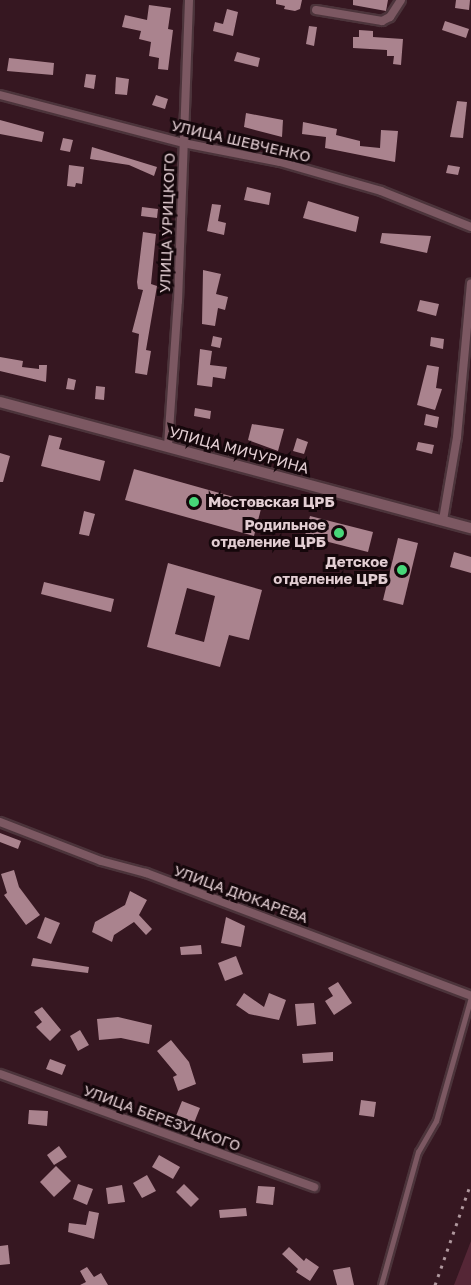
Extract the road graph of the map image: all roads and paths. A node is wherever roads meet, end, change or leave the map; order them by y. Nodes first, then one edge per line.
1 (189, 0) edge
2 (401, 0) edge
3 (316, 10) dead end
4 (0, 95) edge
5 (183, 143) junction
6 (471, 227) edge
7 (471, 284) edge
8 (0, 402) edge
9 (168, 446) junction
10 (442, 520) junction
11 (471, 528) edge
12 (0, 822) edge
13 (471, 997) edge
14 (0, 1074) edge
15 (314, 1187) dead end
16 (381, 1285) edge

1 - 5 street, УЛИЦА УРИЦКОГО
2 - 3 street
4 - 5 street, УЛИЦА ШЕВЧЕНКО
5 - 6 street, УЛИЦА ШЕВЧЕНКО
5 - 9 street, УЛИЦА УРИЦКОГО
7 - 10 street
8 - 9 street, УЛИЦА МИЧУРИНА
9 - 10 street, УЛИЦА МИЧУРИНА
10 - 11 street, УЛИЦА МИЧУРИНА
12 - 13 street, УЛИЦА ДЮКАРЕВА
13 - 16 lane
14 - 15 street, УЛИЦА БЕРЕЗУЦКОГО

